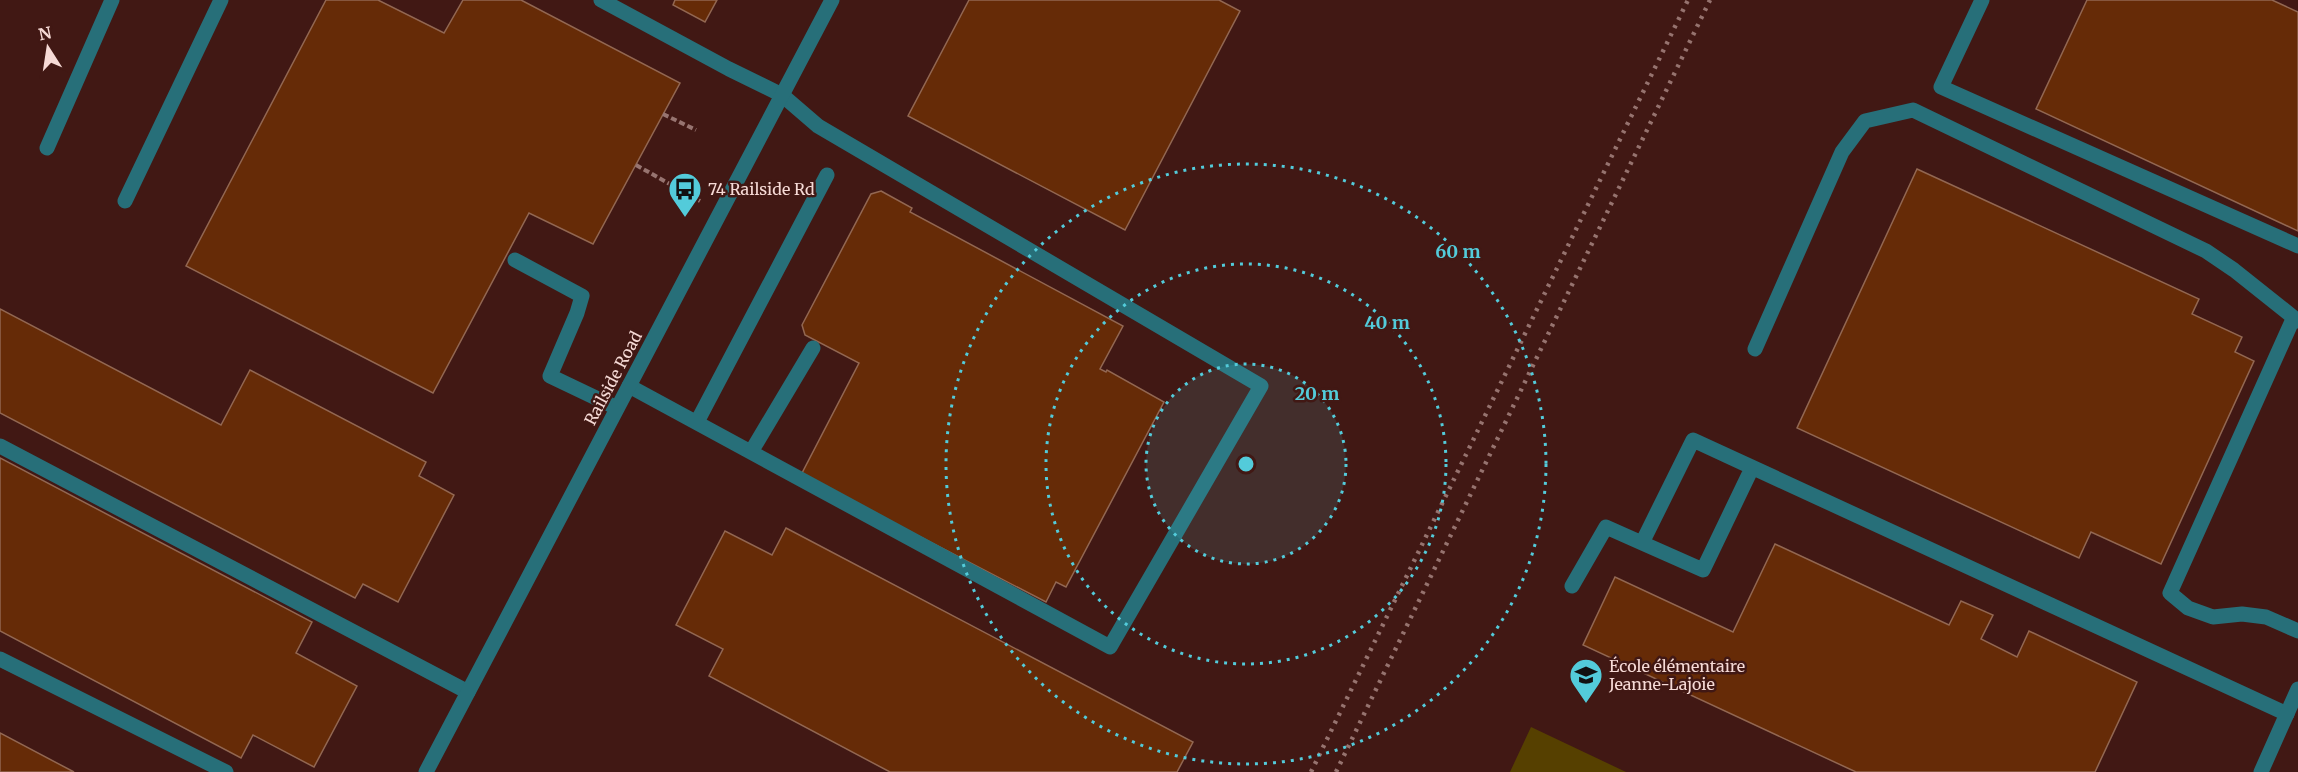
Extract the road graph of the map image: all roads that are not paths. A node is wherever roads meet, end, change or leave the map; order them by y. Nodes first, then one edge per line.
1 (112, 0) edge
2 (221, 0) edge
3 (601, 0) edge
4 (831, 0) edge
5 (1982, 0) edge
6 (782, 94) junction
7 (47, 148) dead end
8 (827, 175) dead end
9 (125, 201) dead end
10 (2298, 246) edge
11 (515, 260) dead end
12 (2296, 320) edge
13 (813, 348) dead end
14 (1755, 349) dead end
15 (629, 386) junction
16 (617, 408) junction
17 (697, 422) junction
18 (0, 446) edge
19 (751, 452) junction
20 (1752, 468) junction
21 (1642, 543) junction
22 (1572, 586) dead end
23 (2298, 632) edge
24 (0, 658) edge
25 (2298, 689) edge
26 (468, 692) junction
27 (2287, 714) junction
28 (226, 772) edge
29 (426, 772) edge
30 (2261, 772) edge

1 - 7 street
2 - 9 street
3 - 6 street
4 - 6 street, Railside Road
5 - 10 street
6 - 15 street, Railside Road
6 - 19 street
8 - 17 street
11 - 16 street
12 - 14 street
12 - 23 street
13 - 19 street
15 - 16 street, Railside Road
15 - 17 street
16 - 26 street, Railside Road
17 - 19 street
18 - 26 street
20 - 21 street
20 - 21 street
20 - 27 street
21 - 22 street
24 - 28 street
25 - 27 street
26 - 29 street, Railside Road
27 - 30 street

